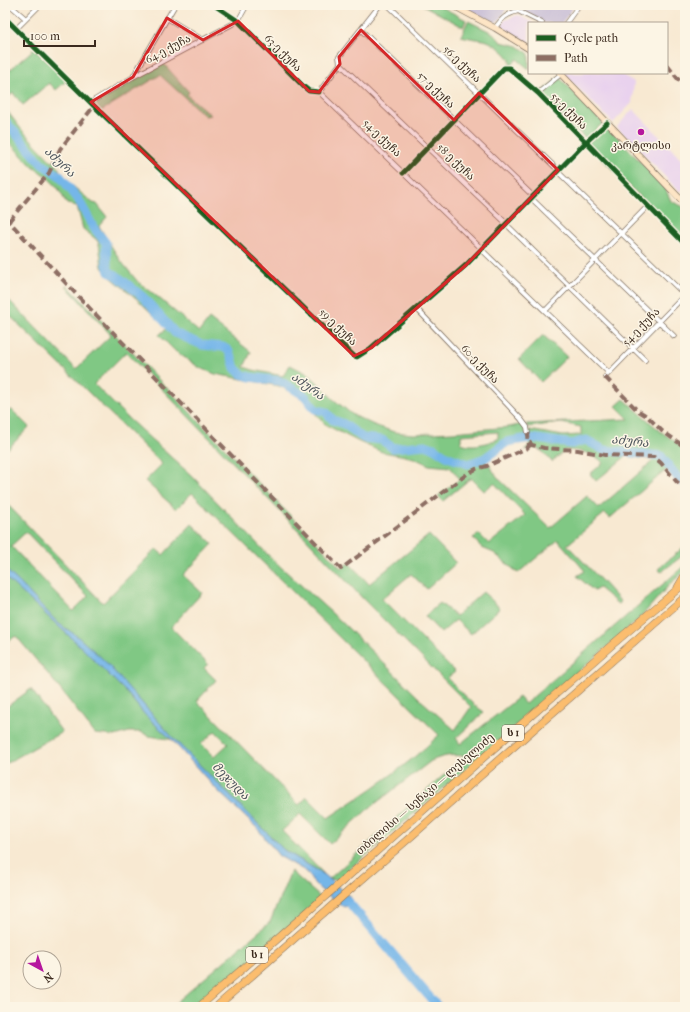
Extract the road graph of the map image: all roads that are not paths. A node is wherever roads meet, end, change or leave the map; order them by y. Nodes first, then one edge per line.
1 (10, 5) edge
2 (40, 5) edge
3 (175, 5) edge
4 (214, 5) edge
5 (246, 5) edge
6 (380, 5) edge
7 (388, 5) edge
8 (452, 5) edge
9 (579, 5) edge
10 (5, 18) edge
11 (167, 18) junction
12 (26, 19) junction
13 (238, 21) junction
14 (540, 22) edge
15 (567, 22) edge
16 (495, 28) junction
17 (16, 29) junction
18 (361, 30) junction
19 (203, 40) junction
20 (528, 48) edge
21 (340, 64) junction
22 (560, 74) edge
23 (562, 74) edge
24 (133, 77) junction
25 (319, 92) junction
26 (479, 93) junction
27 (538, 94) junction
28 (91, 102) junction
29 (454, 120) junction
30 (607, 123) junction
31 (586, 142) junction
32 (428, 147) junction
33 (558, 170) junction
34 (403, 173) junction
35 (532, 197) junction
36 (685, 204) edge
37 (648, 206) junction
38 (506, 224) junction
39 (621, 233) junction
40 (685, 244) edge
41 (482, 249) junction
42 (595, 259) junction
43 (569, 286) junction
44 (685, 295) edge
45 (416, 308) junction
46 (545, 311) junction
47 (659, 321) junction
48 (674, 336) dead end
49 (633, 348) junction
50 (645, 360) dead end
51 (609, 373) junction
52 (605, 377) dead end
53 (528, 433) dead end
54 (685, 575) edge
55 (685, 583) edge
56 (676, 592) junction
57 (685, 598) edge
58 (199, 1007) edge
59 (216, 1007) edge

1 - 12 street
2 - 12 street
3 - 11 street
4 - 13 street, 63-ე ქუჩა
5 - 13 street
6 - 18 street
7 - 26 street, 56-ე ქუჩა
8 - 16 main road
9 - 15 street
10 - 17 street
11 - 19 street
11 - 24 street
12 - 17 street
13 - 19 street, 64-ე ქუჩა
13 - 25 street, 63-ე ქუჩა
14 - 16 street
16 - 20 main road
17 - 28 street
18 - 21 street
18 - 29 street, 57-ე ქუჩა
19 - 24 street, 64-ე ქუჩა
21 - 25 street
21 - 32 street, 58-ე ქუჩა
22 - 27 street
23 - 30 main road
24 - 28 street, 64-ე ქუჩა
25 - 34 street, 54-ე ქუჩა
26 - 27 street, 55-ე ქუჩა
26 - 29 street, 55-ე ქუჩა
26 - 33 street, 56-ე ქუჩა
27 - 31 street, 55-ე ქუჩა
28 - 45 street, 59-ე ქუჩა
29 - 32 street, 55-ე ქუჩა
29 - 35 street, 57-ე ქუჩა
30 - 31 street, 59-ე ქუჩა
30 - 36 main road
31 - 33 street, 59-ე ქუჩა
31 - 37 street, 55-ე ქუჩა
32 - 34 street, 55-ე ქუჩა
32 - 38 street, 58-ე ქუჩა
33 - 35 street, 59-ე ქუჩა
33 - 39 street, 56-ე ქუჩა
34 - 41 street, 54-ე ქუჩა
35 - 38 street, 59-ე ქუჩა
35 - 42 street, 57-ე ქუჩა
37 - 39 street
37 - 40 street, 55-ე ქუჩა
38 - 41 street, 59-ე ქუჩა
38 - 43 street, 58-ე ქუჩა
39 - 42 street
39 - 44 street, 56-ე ქუჩა
41 - 45 street, 59-ე ქუჩა
41 - 46 street, 54-ე ქუჩა
42 - 43 street
42 - 47 street, 57-ე ქუჩა
43 - 46 street
43 - 49 street, 58-ე ქუჩა
44 - 47 street, 54-ე ქუჩა
45 - 53 street, 60-ე ქუჩა
46 - 51 street, 54-ე ქუჩა
47 - 48 street, 57-ე ქუჩა
47 - 49 street, 54-ე ქუჩა
49 - 50 street, 58-ე ქუჩა
49 - 51 street, 54-ე ქუჩა
51 - 52 street, 54-ე ქუჩა
54 - 56 highway
55 - 56 highway, თბილისი — სენაკი — ლესელიძე / ს 1
56 - 58 highway, თბილისი — სენაკი — ლესელიძე / ს 1
57 - 59 highway, თბილისი — სენაკი — ლესელიძე / ს 1

